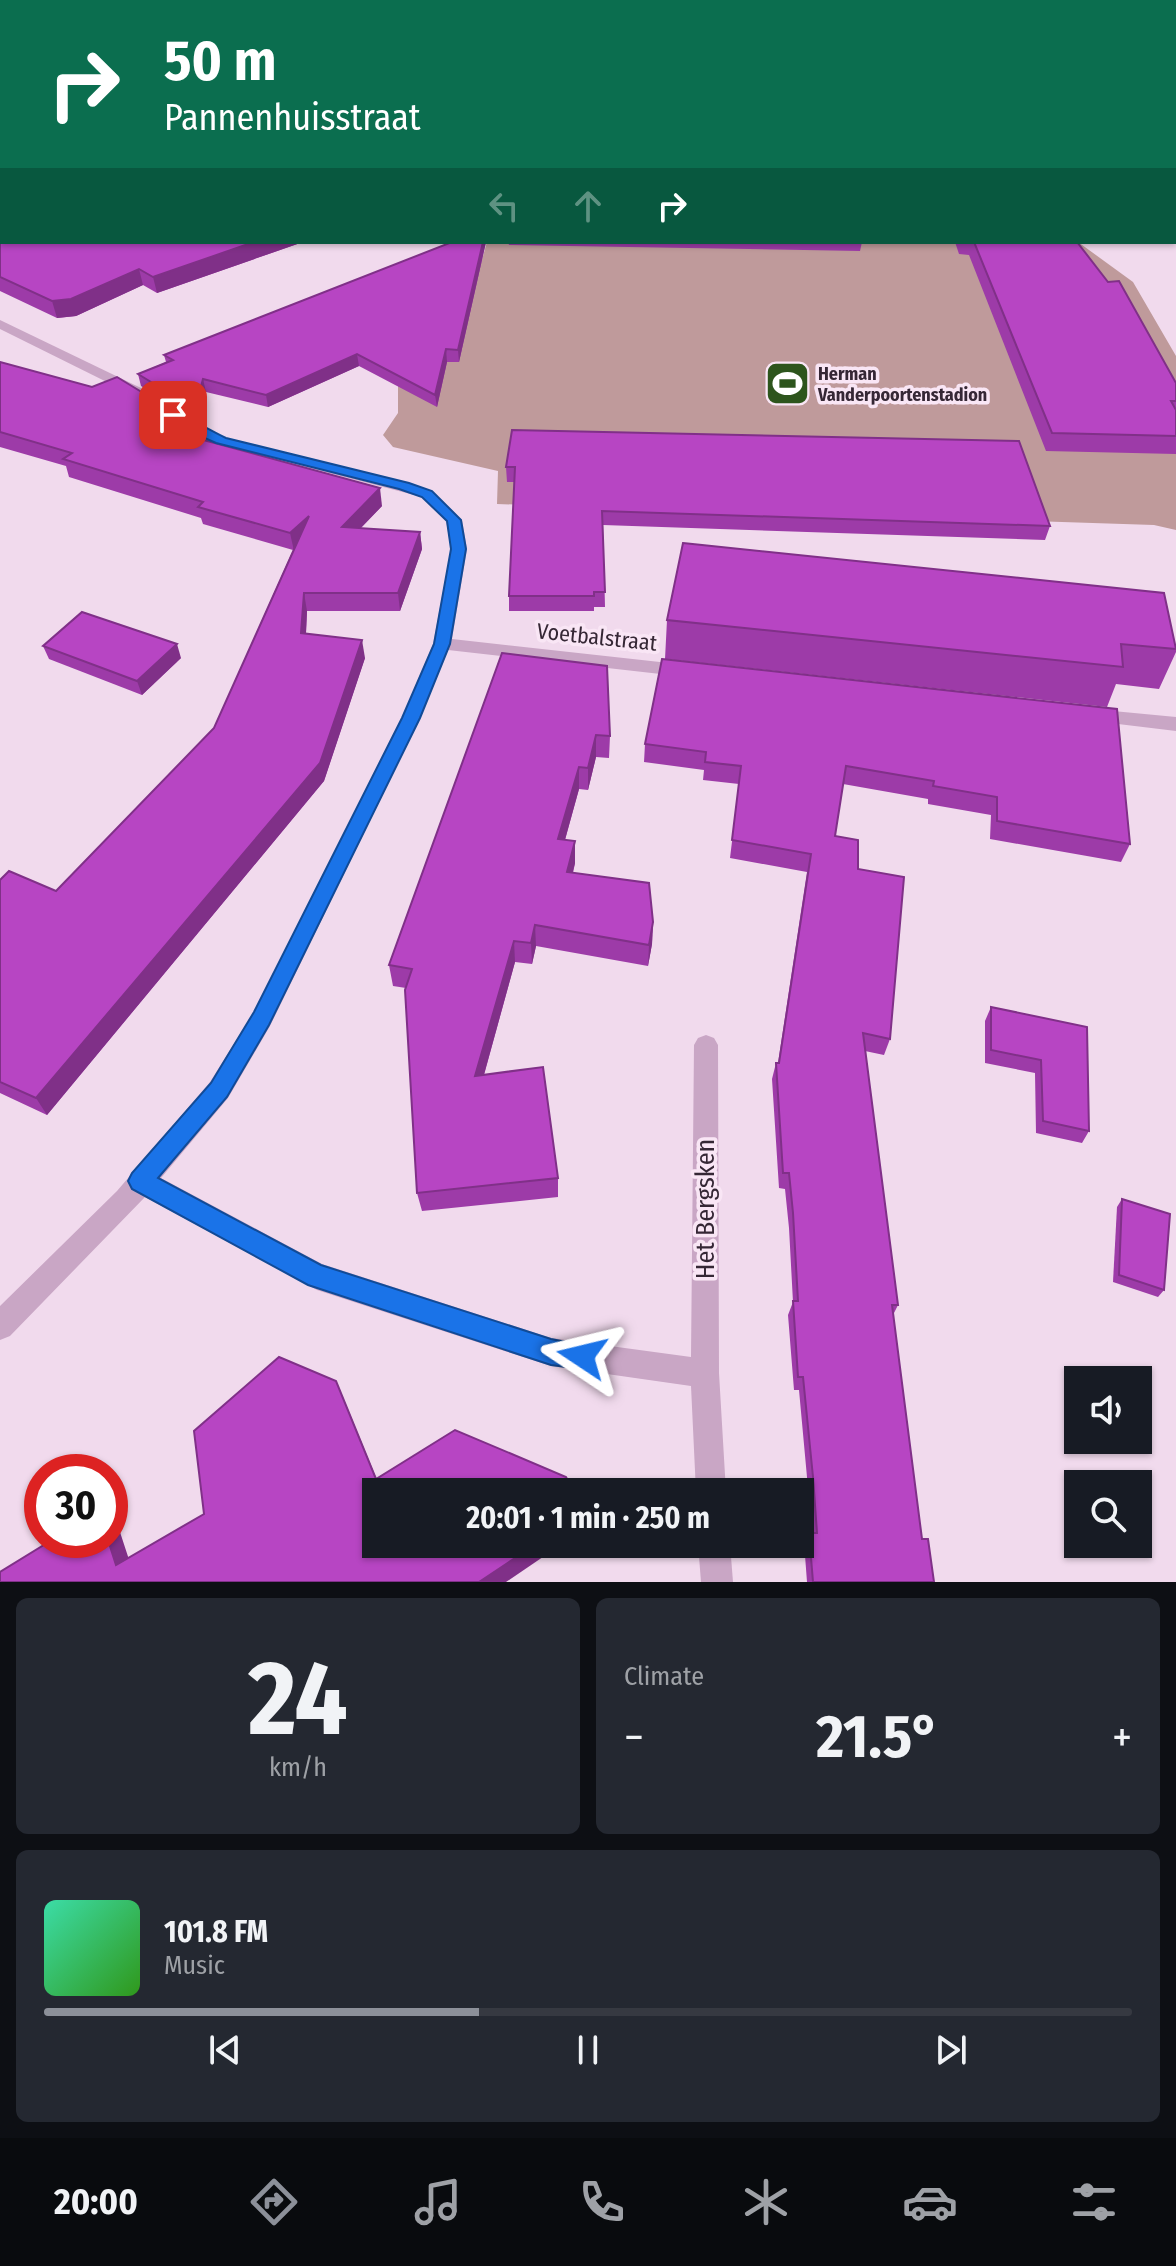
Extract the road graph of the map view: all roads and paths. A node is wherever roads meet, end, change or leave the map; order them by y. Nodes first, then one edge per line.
1 (645, 0) edge
2 (722, 0) edge
3 (0, 324) edge
4 (442, 644) junction
5 (700, 672) edge
6 (1074, 713) edge
7 (1176, 724) edge
8 (706, 1045) dead end
9 (140, 1181) junction
10 (0, 1326) edge
11 (705, 1373) junction
12 (710, 1478) edge
13 (715, 1558) edge
14 (717, 1582) edge

1 - 2 street
3 - 4 street
4 - 5 street, Voetbalstraat
4 - 9 street
6 - 7 street
8 - 11 street, Het Bergsken
9 - 10 street
9 - 11 street
11 - 12 street, Het Bergsken
13 - 14 street

